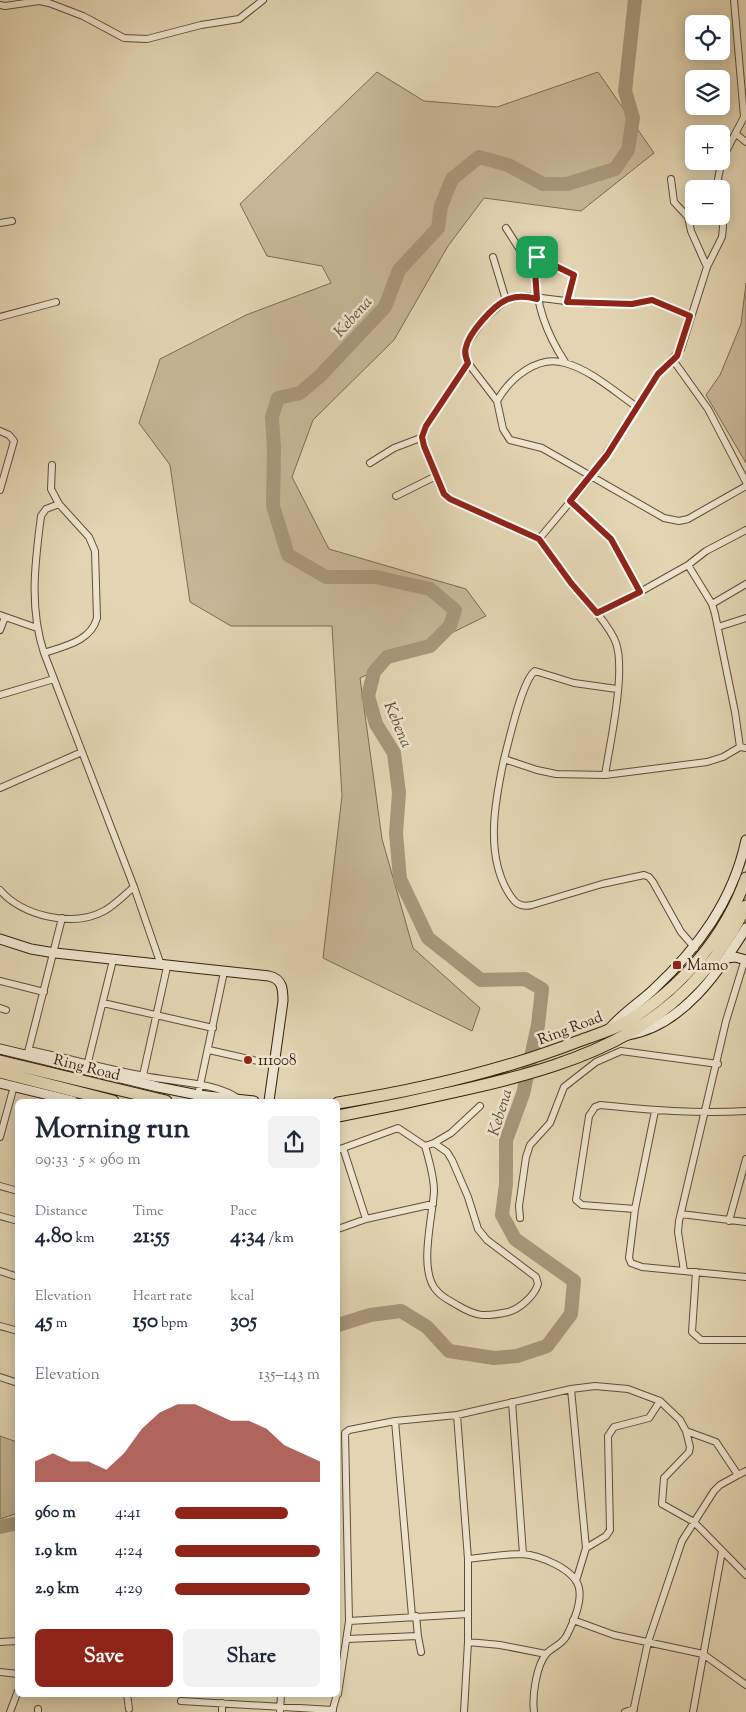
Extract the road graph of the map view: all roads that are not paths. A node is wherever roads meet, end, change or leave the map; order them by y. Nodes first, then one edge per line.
1 (263, 0) edge
2 (734, 0) edge
3 (0, 4) edge
4 (736, 134) junction
5 (746, 142) edge
6 (671, 179) dead end
7 (718, 180) edge
8 (12, 221) dead end
9 (0, 223) edge
10 (724, 225) edge
11 (506, 228) dead end
12 (493, 257) dead end
13 (537, 257) junction
14 (707, 267) junction
15 (537, 299) junction
16 (506, 300) junction
17 (56, 302) dead end
18 (567, 302) junction
19 (690, 316) junction
20 (0, 317) edge
21 (673, 360) junction
22 (564, 362) junction
23 (468, 363) junction
24 (497, 401) junction
25 (638, 406) junction
26 (0, 431) edge
27 (422, 437) junction
28 (370, 464) dead end
29 (52, 465) dead end
30 (436, 476) junction
31 (591, 477) junction
32 (746, 482) edge
33 (746, 486) edge
34 (0, 490) edge
35 (396, 496) dead end
36 (570, 501) junction
37 (60, 504) junction
38 (746, 530) edge
39 (539, 539) junction
40 (688, 565) junction
41 (746, 584) edge
42 (640, 592) junction
43 (712, 604) junction
44 (597, 613) junction
45 (2, 616) edge
46 (746, 618) edge
47 (718, 627) junction
48 (37, 628) junction
49 (0, 630) edge
50 (44, 653) junction
51 (54, 679) junction
52 (617, 689) junction
53 (0, 695) edge
54 (743, 748) edge
55 (82, 752) junction
56 (504, 759) junction
57 (605, 775) junction
58 (0, 788) edge
59 (746, 840) edge
60 (746, 878) edge
61 (134, 887) junction
62 (0, 890) edge
63 (746, 906) edge
64 (62, 918) junction
65 (746, 928) edge
66 (0, 939) edge
67 (739, 939) junction
68 (695, 948) junction
69 (746, 948) edge
70 (54, 953) junction
71 (727, 958) junction
72 (113, 960) junction
73 (745, 960) edge
74 (164, 966) junction
75 (224, 972) junction
76 (0, 981) edge
77 (44, 992) junction
78 (103, 1003) junction
79 (158, 1016) junction
80 (213, 1028) junction
81 (610, 1030) junction
82 (628, 1035) junction
83 (0, 1049) edge
84 (209, 1050) junction
85 (28, 1053) junction
86 (0, 1061) edge
87 (718, 1064) junction
88 (275, 1065) junction
89 (87, 1066) junction
90 (0, 1072) edge
91 (142, 1080) junction
92 (0, 1083) edge
93 (200, 1085) junction
94 (14, 1086) junction
95 (198, 1095) junction
96 (63, 1099) edge
97 (105, 1099) edge
98 (158, 1099) edge
99 (232, 1099) edge
100 (238, 1099) edge
101 (269, 1099) edge
102 (340, 1103) edge
103 (480, 1106) dead end
104 (655, 1111) junction
105 (746, 1111) edge
106 (706, 1113) junction
107 (340, 1116) edge
108 (0, 1137) edge
109 (434, 1143) junction
110 (425, 1146) junction
111 (340, 1149) edge
112 (746, 1159) edge
113 (0, 1186) edge
114 (15, 1190) edge
115 (433, 1204) junction
116 (635, 1209) junction
117 (681, 1214) junction
118 (0, 1216) edge
119 (520, 1218) dead end
120 (366, 1219) junction
121 (15, 1221) edge
122 (729, 1221) junction
123 (746, 1222) edge
124 (340, 1228) edge
125 (0, 1271) edge
126 (684, 1271) junction
127 (696, 1272) junction
128 (15, 1276) edge
129 (746, 1276) edge
130 (0, 1326) edge
131 (15, 1330) edge
132 (746, 1340) edge
133 (0, 1377) edge
134 (15, 1380) edge
135 (571, 1389) junction
136 (660, 1401) junction
137 (512, 1402) junction
138 (457, 1415) junction
139 (395, 1421) junction
140 (686, 1431) junction
141 (746, 1470) edge
142 (738, 1475) junction
143 (694, 1522) junction
144 (586, 1548) junction
145 (722, 1551) junction
146 (523, 1554) junction
147 (468, 1558) junction
148 (746, 1575) edge
149 (576, 1581) junction
150 (468, 1614) junction
151 (414, 1616) junction
152 (573, 1620) junction
153 (349, 1621) junction
154 (418, 1636) junction
155 (347, 1639) junction
156 (15, 1641) edge
157 (0, 1642) edge
158 (468, 1642) junction
159 (648, 1642) junction
160 (420, 1652) dead end
161 (546, 1654) junction
162 (703, 1654) junction
163 (0, 1672) edge
164 (15, 1674) edge
165 (340, 1682) edge
166 (746, 1685) edge
167 (16, 1697) edge
168 (127, 1697) edge
169 (337, 1697) edge
170 (180, 1701) dead end
171 (222, 1703) junction
172 (280, 1709) edge
173 (128, 1711) edge
174 (333, 1711) edge
175 (634, 1711) edge
176 (10, 1712) edge
177 (222, 1712) edge
178 (464, 1712) edge
179 (534, 1712) edge
180 (625, 1712) edge
181 (693, 1712) edge

1 - 3 street
2 - 4 street
4 - 5 street
4 - 7 street
6 - 14 street
8 - 9 street
10 - 14 street
11 - 13 street
12 - 16 street
13 - 15 street
13 - 18 street
14 - 19 street
15 - 16 street
15 - 18 street
15 - 22 street
16 - 23 street
17 - 20 street
18 - 19 street
19 - 21 street
21 - 25 street
21 - 32 street
22 - 24 street
22 - 25 street
23 - 24 street
23 - 27 street
24 - 31 street
25 - 31 street
26 - 34 street
27 - 28 street
27 - 30 street
29 - 37 street
30 - 35 street
30 - 39 street
31 - 33 street
31 - 36 street
36 - 39 street
36 - 42 street
37 - 48 street
37 - 50 street
38 - 40 street
39 - 44 street
40 - 42 street
40 - 43 street
41 - 43 street
42 - 44 street
43 - 47 street
44 - 52 street
45 - 48 street
45 - 49 street
46 - 47 street
47 - 54 street
48 - 50 street
50 - 51 street
51 - 53 street
51 - 55 street
52 - 56 street
52 - 57 street
54 - 57 street
55 - 58 street
55 - 61 street
56 - 57 street
56 - 68 street
59 - 68 street
60 - 81 highway, Ring Road
61 - 64 street
61 - 74 street
62 - 64 street
63 - 82 highway, Ring Road
64 - 70 street
65 - 67 street
66 - 70 street
67 - 69 street
67 - 71 street
68 - 81 street
70 - 72 street
70 - 77 street
71 - 73 street
71 - 82 street
72 - 74 street
72 - 78 street
73 - 87 street
74 - 75 street
74 - 79 street
75 - 80 street
75 - 88 street
76 - 77 street
77 - 85 street
78 - 79 street
78 - 89 street
79 - 80 street
79 - 91 street
80 - 84 street
81 - 102 highway, Ring Road
82 - 107 highway, Ring Road
83 - 85 street
84 - 88 street
84 - 93 street
85 - 89 street
86 - 98 highway, Ring Road
87 - 106 street
87 - 119 street
88 - 101 street
89 - 91 street
90 - 97 highway, Ring Road
91 - 93 street
91 - 95 street
92 - 94 street
93 - 95 street
93 - 100 street
94 - 96 street
94 - 108 street
95 - 99 street
103 - 109 street
104 - 106 street
104 - 116 street
104 - 116 street
105 - 106 street
106 - 117 street
109 - 110 street
109 - 115 street
110 - 111 street
110 - 115 street
111 - 120 street
112 - 122 street
113 - 114 street
115 - 120 street
116 - 126 street
117 - 122 street
117 - 126 street
118 - 121 street
120 - 124 street
122 - 123 street
125 - 128 street
126 - 127 street
127 - 129 street
127 - 132 street
130 - 131 street
133 - 134 street
135 - 136 street
135 - 137 street
135 - 144 street
136 - 140 street
136 - 144 street
137 - 138 street
137 - 146 street
138 - 139 street
138 - 147 street
139 - 151 street
139 - 153 street
140 - 142 street
140 - 143 street
141 - 142 street
142 - 143 street
143 - 145 street
143 - 159 street
144 - 149 street
145 - 148 street
145 - 162 street
146 - 147 street
146 - 149 street
147 - 150 street
149 - 152 street
150 - 151 street
150 - 158 street
151 - 153 street
151 - 154 street
152 - 159 street
152 - 161 street
153 - 155 street
154 - 155 street
154 - 160 street
155 - 165 street
156 - 157 street
158 - 161 street
158 - 178 street
159 - 162 street
159 - 175 street
161 - 179 street
162 - 166 street
162 - 181 street
163 - 164 street
167 - 176 street
168 - 173 street
169 - 174 street
170 - 171 street
171 - 172 street
171 - 177 street
172 - 174 street
175 - 180 street

